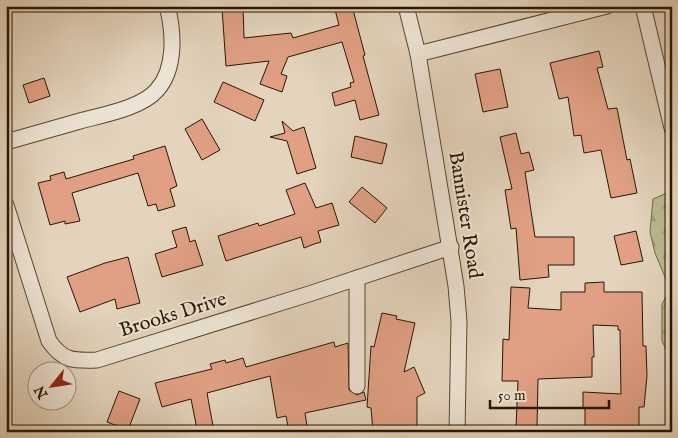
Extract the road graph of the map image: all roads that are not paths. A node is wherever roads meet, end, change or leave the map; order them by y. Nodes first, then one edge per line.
1 (167, 6) edge
2 (406, 6) edge
3 (607, 6) edge
4 (643, 6) edge
5 (418, 54) junction
6 (672, 128) edge
7 (6, 142) edge
8 (6, 205) edge
9 (451, 247) junction
10 (357, 278) junction
11 (357, 386) dead end
12 (457, 432) edge

1 - 7 street
2 - 5 street, Bannister Road
3 - 5 street
4 - 6 street
5 - 9 street, Bannister Road
8 - 10 street, Brooks Drive
9 - 10 street, Brooks Drive
9 - 12 street, Bannister Road
10 - 11 street

